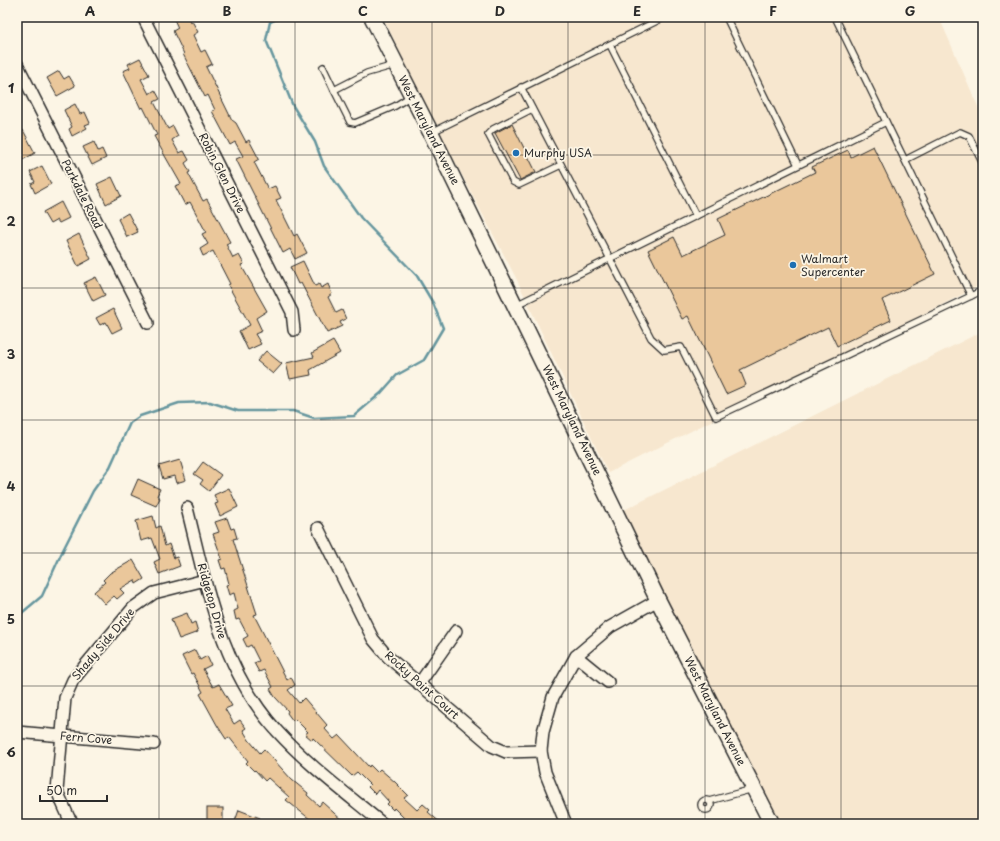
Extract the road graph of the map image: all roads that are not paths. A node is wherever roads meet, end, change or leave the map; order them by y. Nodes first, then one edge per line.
1 (143, 17) edge
2 (372, 17) edge
3 (665, 17) edge
4 (726, 17) edge
5 (835, 17) edge
6 (610, 45) junction
7 (17, 64) edge
8 (396, 65) junction
9 (323, 67) dead end
10 (521, 87) junction
11 (334, 90) junction
12 (411, 96) junction
13 (532, 109) junction
14 (886, 122) junction
15 (432, 132) junction
16 (905, 160) junction
17 (983, 164) edge
18 (561, 165) junction
19 (798, 165) junction
20 (696, 216) junction
21 (610, 258) junction
22 (983, 290) edge
23 (971, 296) junction
24 (516, 305) junction
25 (148, 323) dead end
26 (294, 330) dead end
27 (187, 508) dead end
28 (318, 528) dead end
29 (205, 580) junction
30 (658, 600) junction
31 (456, 631) dead end
32 (576, 656) junction
33 (608, 682) dead end
34 (419, 684) junction
35 (17, 732) edge
36 (62, 737) junction
37 (154, 744) dead end
38 (541, 752) junction
39 (754, 789) junction
40 (709, 801) dead end
41 (74, 824) edge
42 (383, 824) edge
43 (566, 824) edge
44 (772, 824) edge

1 - 26 street, Robin Glen Drive
2 - 8 street, West Maryland Avenue
3 - 6 lane
4 - 19 lane
5 - 14 lane
6 - 10 lane
6 - 20 lane
7 - 25 street, Parkdale Road
8 - 11 lane
8 - 12 street, West Maryland Avenue
9 - 11 lane
10 - 13 lane
10 - 15 lane
11 - 12 lane
12 - 15 street, West Maryland Avenue
13 - 18 lane
13 - 18 lane
14 - 16 lane
14 - 19 lane
15 - 24 street, West Maryland Avenue
16 - 17 lane
16 - 23 lane
18 - 21 lane
19 - 20 lane
20 - 21 lane
21 - 23 lane
21 - 24 lane
22 - 23 lane
24 - 30 street, West Maryland Avenue
27 - 29 street, Ridgetop Drive
28 - 34 street, Rocky Point Court
29 - 36 street, Shady Side Drive
29 - 42 street, Ridgetop Drive
30 - 32 street
30 - 39 street, West Maryland Avenue
31 - 34 street
32 - 33 street
32 - 38 street
34 - 38 street, Rocky Point Court
35 - 36 street, Fern Cove
36 - 37 street, Fern Cove
36 - 41 street, Shady Side Drive
38 - 43 street
39 - 40 lane
39 - 44 street, West Maryland Avenue

